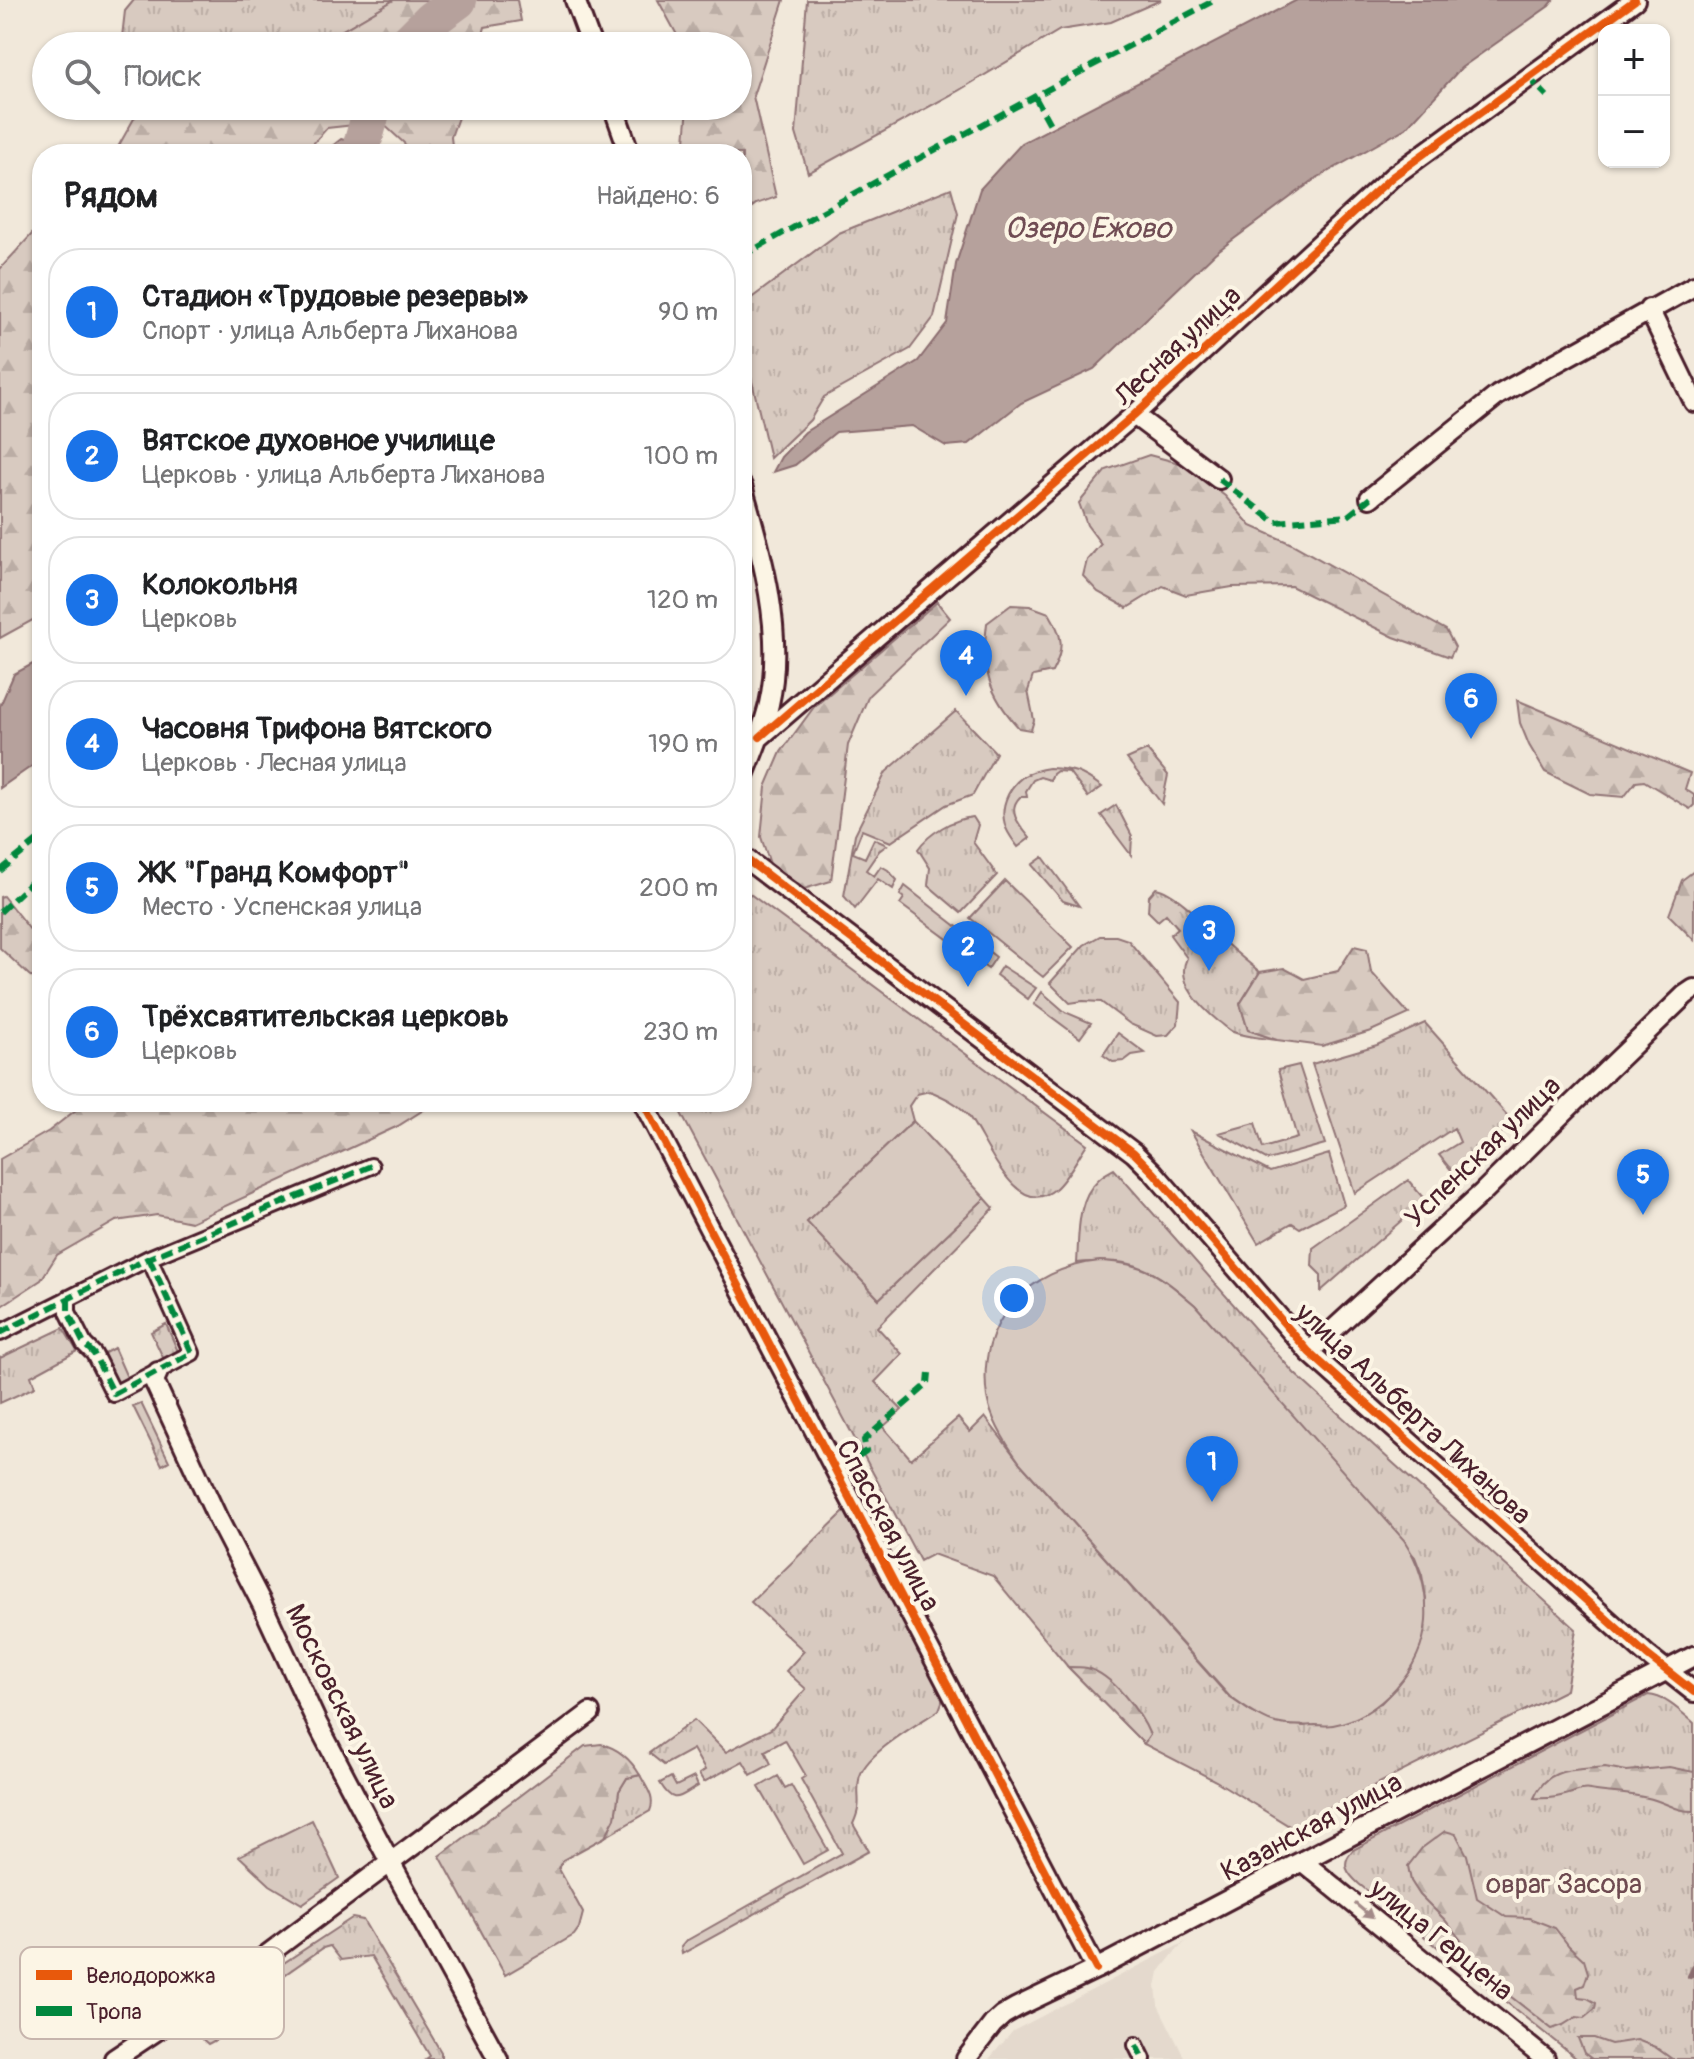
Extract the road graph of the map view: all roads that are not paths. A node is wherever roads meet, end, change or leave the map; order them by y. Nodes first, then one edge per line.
1 (575, 0) edge
2 (1635, 0) edge
3 (587, 32) edge
4 (618, 120) edge
5 (626, 144) edge
6 (1694, 286) edge
7 (1649, 309) junction
8 (1694, 402) edge
9 (1134, 415) junction
10 (1219, 479) dead end
11 (1370, 498) dead end
12 (752, 525) edge
13 (760, 737) junction
14 (752, 756) edge
15 (752, 864) edge
16 (1694, 989) edge
17 (648, 1112) edge
18 (371, 1166) dead end
19 (149, 1258) junction
20 (68, 1298) junction
21 (0, 1333) edge
22 (1309, 1352) junction
23 (158, 1372) junction
24 (1694, 1656) edge
25 (1666, 1670) junction
26 (1694, 1692) edge
27 (590, 1713) dead end
28 (390, 1862) junction
29 (1303, 1862) junction
30 (277, 1947) edge
31 (1096, 1969) junction
32 (144, 2039) edge
33 (1136, 2045) dead end
34 (114, 2059) edge
35 (498, 2059) edge
36 (966, 2059) edge
37 (1143, 2059) edge
38 (1545, 2059) edge

1 - 3 street
2 - 9 street, Лесная улица
4 - 5 street
6 - 7 street
7 - 8 street
7 - 11 street
9 - 10 street
9 - 13 street, Лесная улица
12 - 13 street
13 - 14 street
15 - 22 street, улица Альберта Лиханова
16 - 22 street, Успенская улица
17 - 31 street, Спасская улица
18 - 19 street
19 - 20 street
19 - 23 street
20 - 21 street
20 - 23 street
22 - 25 street, улица Альберта Лиханова
23 - 28 street, Московская улица
24 - 25 street, Казанская улица
25 - 26 street, улица Альберта Лиханова
25 - 29 street, Казанская улица
27 - 28 street
28 - 30 street
28 - 35 street, Московская улица
29 - 31 street, Казанская улица
29 -> 38 street, улица Герцена
31 - 36 street, Казанская улица
32 - 34 street
33 - 37 street

